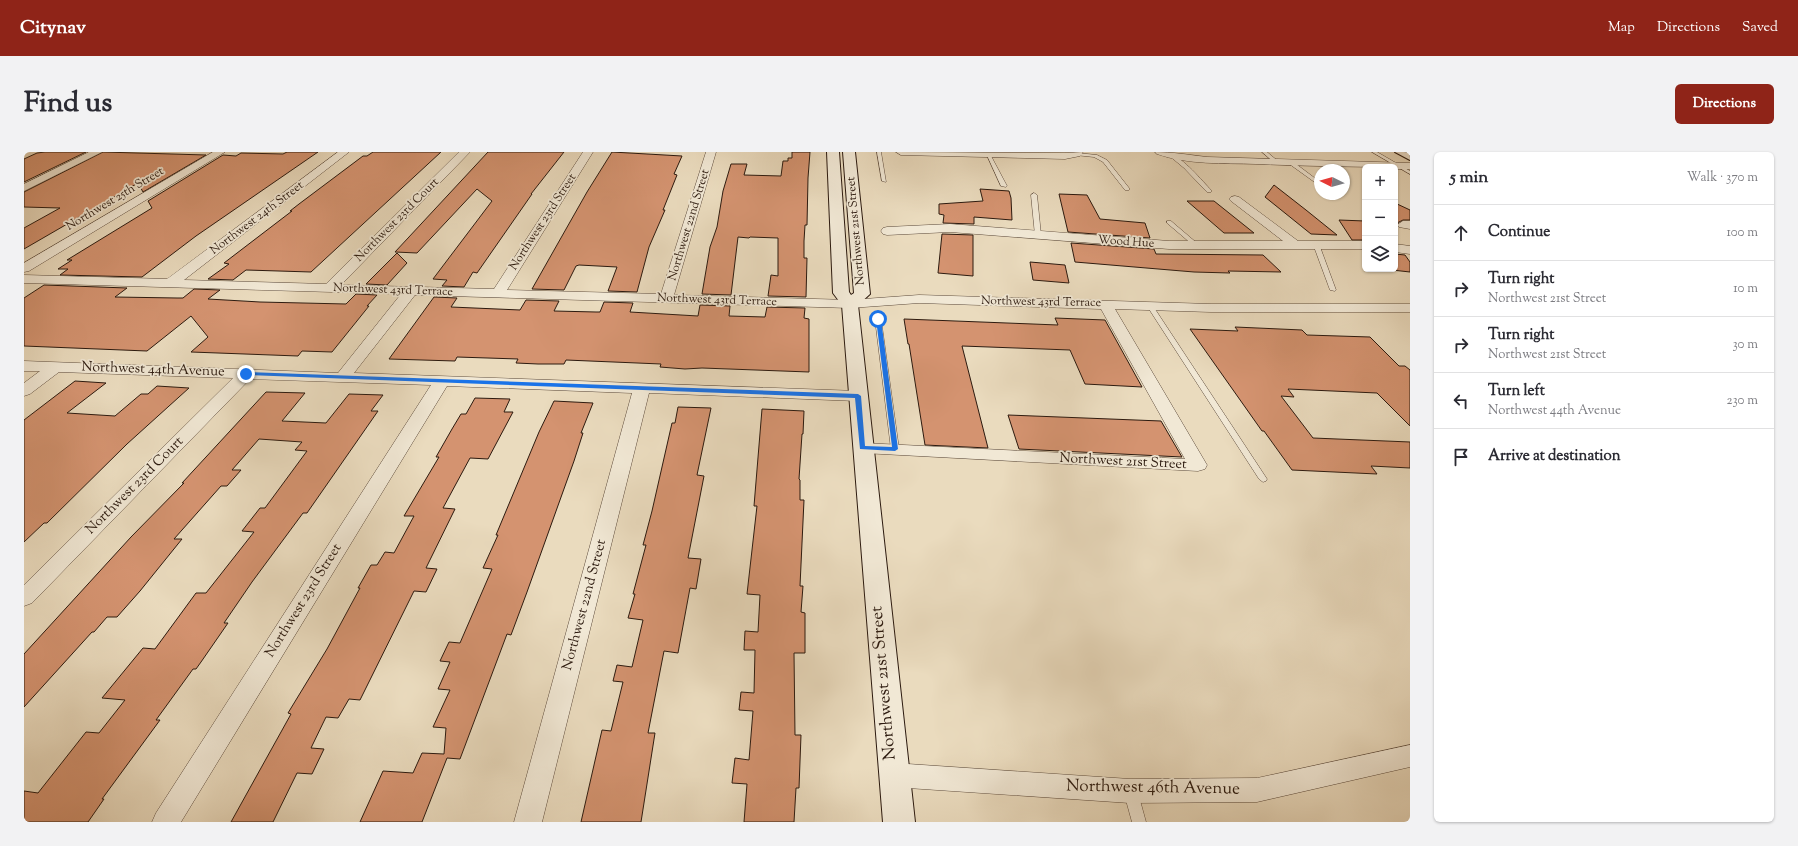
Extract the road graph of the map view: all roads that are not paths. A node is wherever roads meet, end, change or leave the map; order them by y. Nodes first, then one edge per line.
1 (97, 152) edge
2 (220, 152) edge
3 (344, 152) edge
4 (465, 152) edge
5 (588, 152) edge
6 (711, 152) edge
7 (833, 152) edge
8 (849, 152) edge
9 (879, 152) edge
10 (900, 152) edge
11 (1160, 152) edge
12 (1264, 152) edge
13 (1374, 152) edge
14 (1401, 152) edge
15 (981, 153) edge
16 (1077, 153) edge
17 (1174, 157) junction
18 (1410, 157) edge
19 (1277, 162) junction
20 (1290, 162) junction
21 (1362, 164) edge
22 (1394, 164) edge
23 (1398, 165) edge
24 (1398, 166) edge
25 (1410, 166) edge
26 (1410, 173) edge
27 (1314, 180) edge
28 (884, 181) dead end
29 (1004, 186) dead end
30 (24, 188) edge
31 (1127, 189) dead end
32 (1209, 190) dead end
33 (1034, 195) dead end
34 (1235, 199) dead end
35 (1169, 222) dead end
36 (887, 231) dead end
37 (1038, 235) junction
38 (1295, 244) junction
39 (1316, 244) junction
40 (1196, 245) junction
41 (1362, 246) edge
42 (1398, 248) edge
43 (1410, 250) edge
44 (24, 268) edge
45 (24, 279) edge
46 (171, 283) junction
47 (330, 288) junction
48 (1333, 290) dead end
49 (411, 291) junction
50 (498, 293) junction
51 (666, 299) junction
52 (850, 304) junction
53 (1104, 304) junction
54 (1150, 306) junction
55 (1410, 308) edge
56 (878, 319) dead end
57 (24, 366) edge
58 (56, 367) junction
59 (246, 374) junction
60 (343, 377) junction
61 (442, 381) junction
62 (642, 387) junction
63 (24, 391) edge
64 (858, 396) junction
65 (862, 448) junction
66 (895, 449) junction
67 (1263, 479) dead end
68 (24, 598) edge
69 (1410, 756) edge
70 (893, 775) junction
71 (1130, 791) junction
72 (166, 822) edge
73 (528, 822) edge
74 (899, 822) edge
75 (1140, 822) edge

1 - 30 street
2 - 44 street, Northwest 25th Street
3 - 46 street, Northwest 24th Street
4 - 47 street, Northwest 23rd Court
5 - 50 street, Northwest 23rd Street
6 - 51 street, Northwest 22nd Street
7 - 52 street, Northwest 21st Street
8 - 52 street, Northwest 21st Street
9 - 28 lane
10 - 15 street
11 - 17 street
12 - 19 lane
13 - 22 lane
14 - 18 street
15 - 16 street
15 - 29 lane
16 - 31 lane
17 - 19 street
17 - 32 lane
19 - 20 street
20 - 21 street
20 - 27 lane
23 - 25 street
24 - 26 lane
33 - 37 lane
34 - 38 street
35 - 40 lane
36 - 37 street, Wood Hue
37 - 40 street, Wood Hue
38 - 39 street, Wood Hue
38 - 40 street, Wood Hue
39 - 41 street, Wood Hue
39 - 48 lane
42 - 43 street
45 - 46 street, Northwest 43rd Terrace
46 - 47 street, Northwest 43rd Terrace
47 - 49 street, Northwest 43rd Terrace
49 - 50 street, Northwest 43rd Terrace
49 - 60 street
50 - 51 street, Northwest 43rd Terrace
51 - 52 street, Northwest 43rd Terrace
52 - 53 street, Northwest 43rd Terrace
52 - 64 street, Northwest 21st Street
53 - 54 street, Northwest 43rd Terrace
53 - 66 street, Northwest 21st Street
54 - 55 street, Northwest 43rd Terrace
54 - 67 lane
56 - 66 lane
57 - 58 street, Northwest 44th Avenue
58 - 59 street, Northwest 44th Avenue
58 - 63 street
59 - 60 street, Northwest 44th Avenue
59 - 68 street, Northwest 23rd Court
60 - 61 street, Northwest 44th Avenue
61 - 62 street, Northwest 44th Avenue
61 - 72 street, Northwest 23rd Street
62 - 64 street, Northwest 44th Avenue
62 - 73 street, Northwest 22nd Street
64 - 65 street, Northwest 21st Street
65 - 66 street, Northwest 21st Street
65 - 70 street, Northwest 21st Street
69 - 71 street, Northwest 46th Avenue
70 - 71 street, Northwest 46th Avenue
70 - 74 street, Northwest 21st Street
71 - 75 lane

